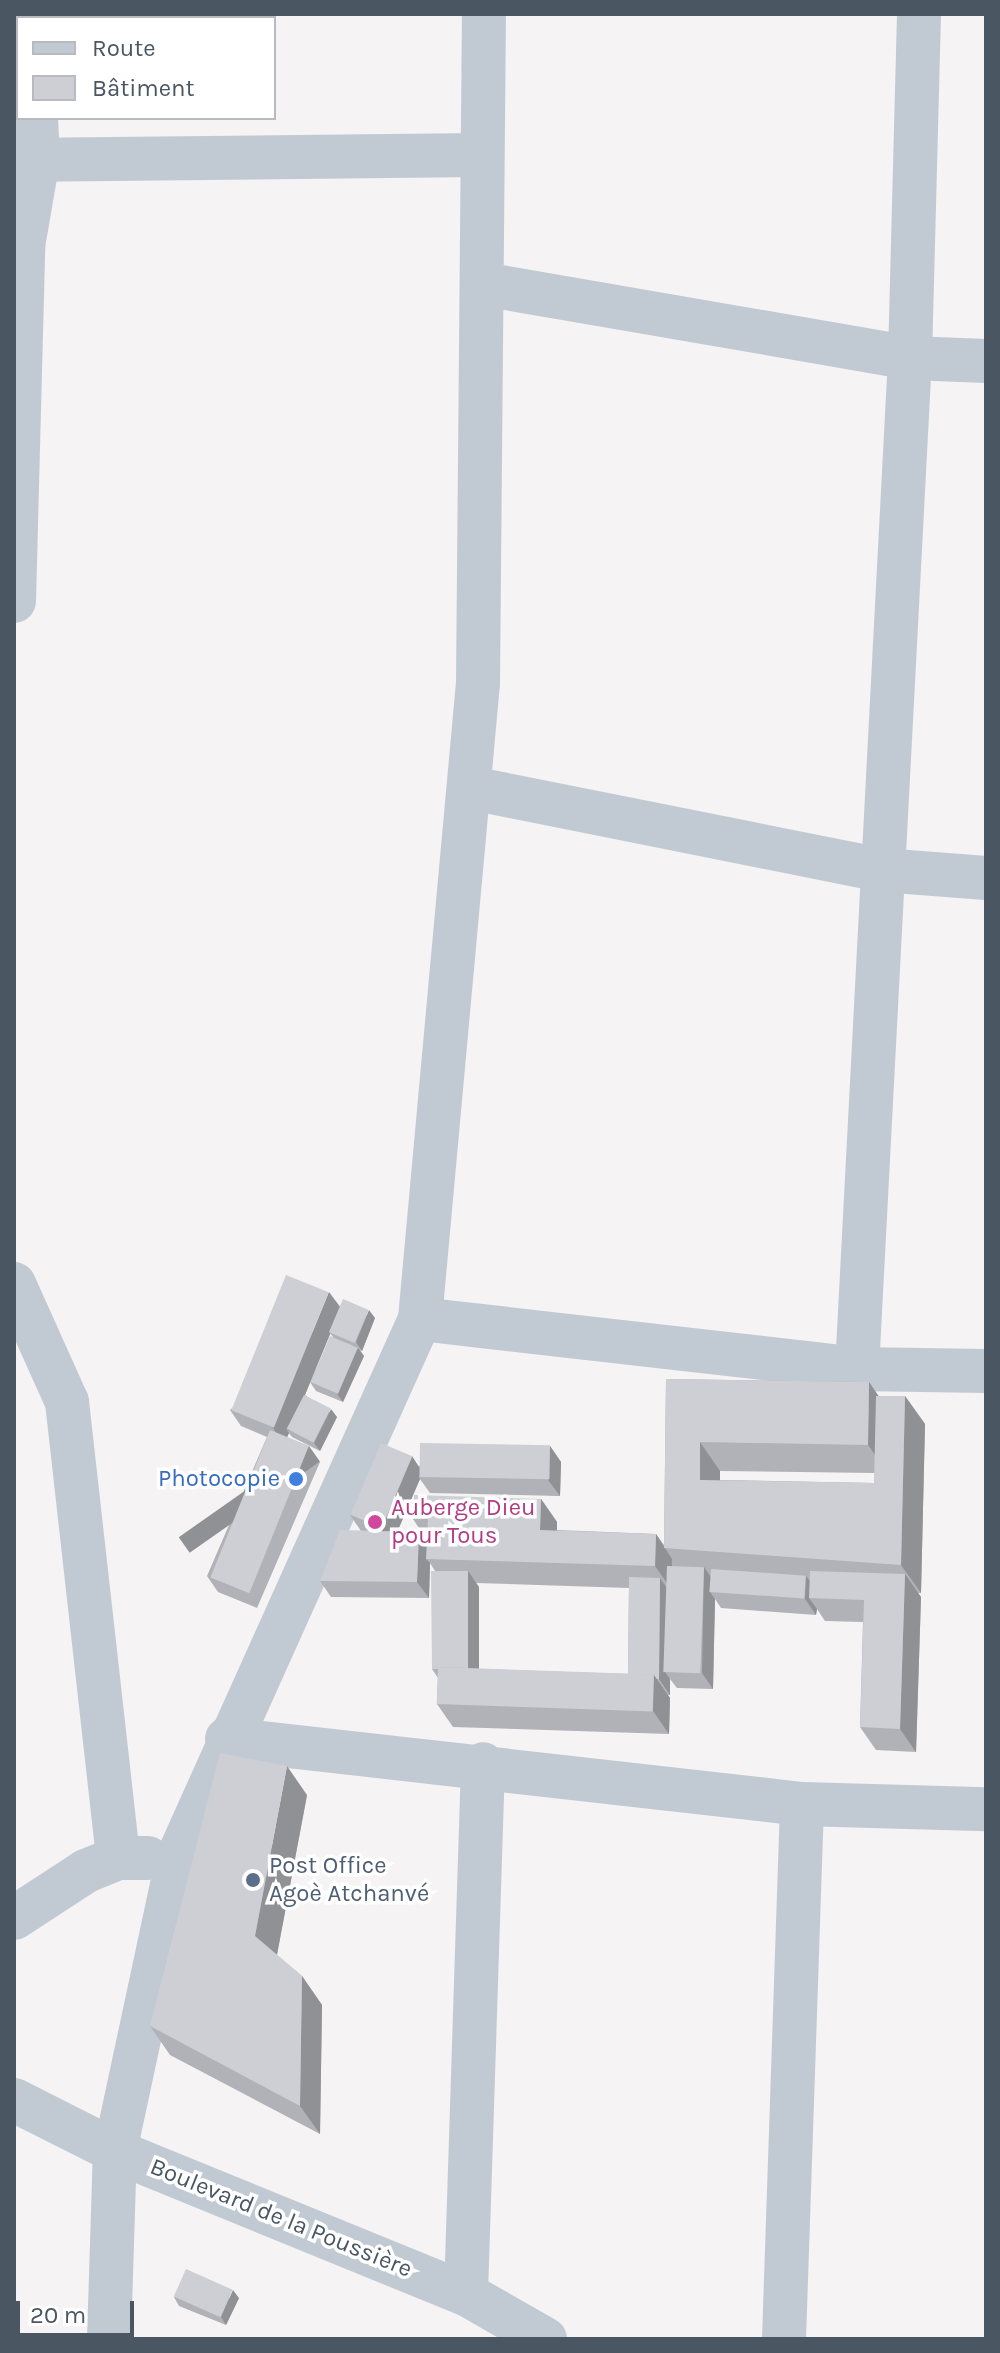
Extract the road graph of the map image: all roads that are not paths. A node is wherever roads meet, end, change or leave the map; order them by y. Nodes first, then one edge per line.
1 (484, 14) edge
2 (919, 14) edge
3 (29, 146) edge
4 (480, 155) junction
5 (483, 284) junction
6 (910, 358) junction
7 (986, 361) edge
8 (16, 482) edge
9 (14, 601) edge
10 (471, 788) junction
11 (882, 870) junction
12 (986, 878) edge
13 (14, 1284) edge
14 (420, 1319) junction
15 (857, 1369) junction
16 (986, 1371) edge
17 (227, 1739) junction
18 (483, 1764) junction
19 (802, 1804) junction
20 (986, 1809) edge
21 (178, 1857) junction
22 (118, 1858) junction
23 (14, 1918) edge
24 (14, 2100) edge
25 (115, 2151) junction
26 (466, 2294) junction
27 (109, 2339) edge
28 (545, 2339) edge
29 (784, 2339) edge

1 - 4 street
2 - 6 street
3 - 4 street
3 - 8 street
4 - 5 street
5 - 6 street
5 - 10 street
6 - 7 street
6 - 11 street
8 - 9 street
10 - 11 street
10 - 14 street
11 - 12 street
11 - 15 street
13 - 22 street
14 - 15 street
14 - 17 street
15 - 16 street
17 - 18 street
17 - 21 street
18 - 19 street
18 - 26 street
19 - 20 street
19 - 29 street
21 - 22 street
21 - 25 street
22 - 23 street
24 - 25 street, Boulevard de la Poussière
25 - 26 street, Boulevard de la Poussière
25 - 27 street
26 - 28 street, Boulevard de la Poussière

